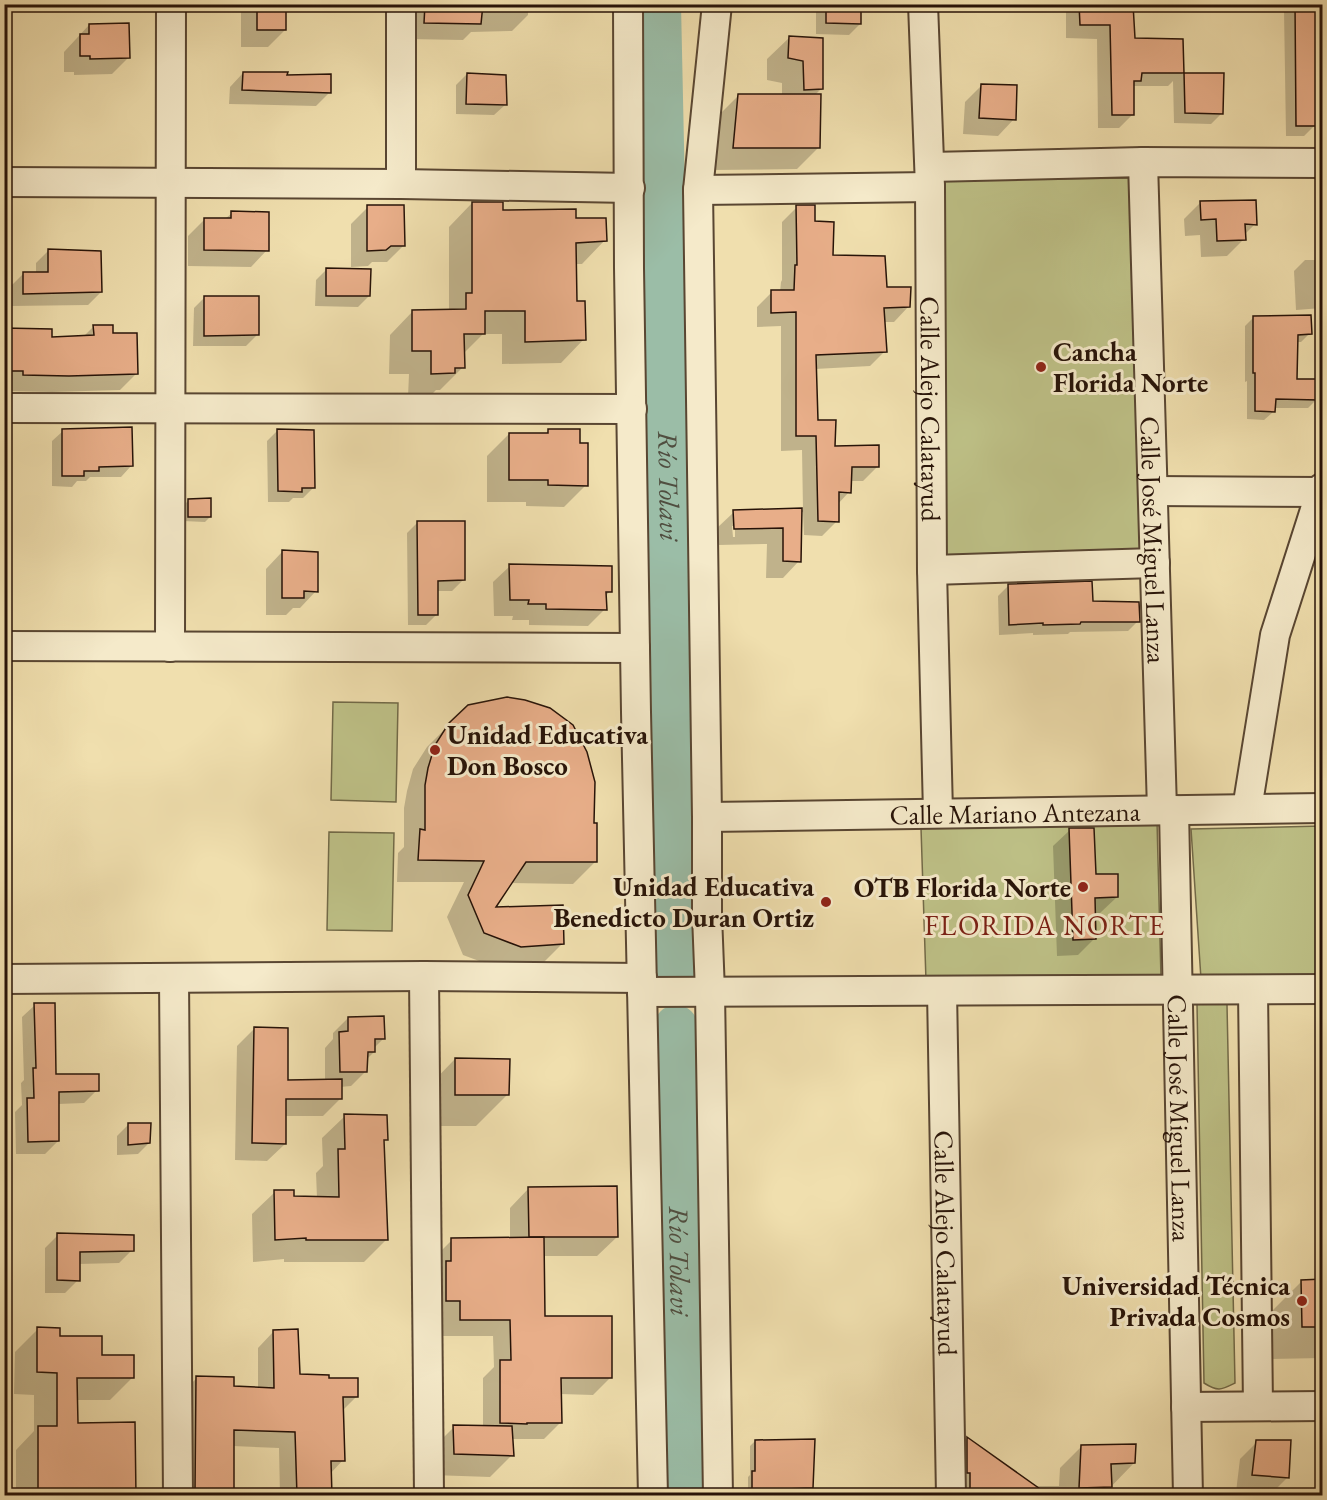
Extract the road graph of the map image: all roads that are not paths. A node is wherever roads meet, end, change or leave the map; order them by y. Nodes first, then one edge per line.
1 (171, 4) edge
2 (401, 4) edge
3 (628, 4) edge
4 (717, 4) edge
5 (923, 4) edge
6 (1143, 162) junction
7 (1323, 163) edge
8 (930, 177) junction
9 (4, 182) edge
10 (171, 183) junction
11 (401, 184) junction
12 (630, 188) junction
13 (698, 190) junction
14 (4, 408) edge
15 (171, 409) junction
16 (632, 409) junction
17 (1322, 490) edge
18 (1153, 491) junction
19 (1155, 563) junction
20 (932, 570) junction
21 (4, 646) edge
22 (170, 647) junction
23 (635, 648) junction
24 (1323, 808) edge
25 (1247, 809) junction
26 (1168, 810) junction
27 (938, 813) junction
28 (707, 817) junction
29 (424, 976) junction
30 (174, 978) junction
31 (4, 979) edge
32 (642, 985) junction
33 (1323, 989) edge
34 (1178, 990) junction
35 (1253, 990) junction
36 (942, 991) junction
37 (710, 992) junction
38 (1258, 1406) junction
39 (1323, 1406) edge
40 (1186, 1407) junction
41 (178, 1496) edge
42 (429, 1496) edge
43 (653, 1496) edge
44 (718, 1496) edge
45 (951, 1496) edge
46 (1188, 1496) edge

1 - 10 street
2 - 11 street
3 - 12 street
4 - 13 street
5 - 8 street, Calle Alejo Calatayud
6 - 7 street
6 - 8 street
6 - 18 street, Calle José Miguel Lanza
8 - 13 street
8 - 20 street, Calle Alejo Calatayud
9 - 10 street
10 - 11 street
10 - 15 street
11 - 12 street
12 - 16 street
13 - 28 street
14 - 15 street
15 - 16 street
15 - 22 street
16 - 23 street
17 - 18 street
17 - 25 street
18 - 19 street, Calle José Miguel Lanza
19 - 20 street
19 - 26 street, Calle José Miguel Lanza
20 - 27 street, Calle Alejo Calatayud
21 - 22 street
22 - 23 street
23 - 32 street
24 - 25 street, Calle Mariano Antezana
25 - 26 street, Calle Mariano Antezana
26 - 27 street, Calle Mariano Antezana
26 - 34 street, Calle José Miguel Lanza
27 - 28 street, Calle Mariano Antezana
28 - 37 street
29 - 30 street
29 - 32 street
29 - 42 street
30 - 31 street
30 - 41 street
32 - 37 street
32 - 43 street
33 - 35 street
34 - 35 street
34 - 36 street
34 - 40 street, Calle José Miguel Lanza
35 - 38 street
36 - 37 street
36 - 45 street, Calle Alejo Calatayud
37 - 44 street
38 - 39 street
38 - 40 street
40 - 46 street, Calle José Miguel Lanza

